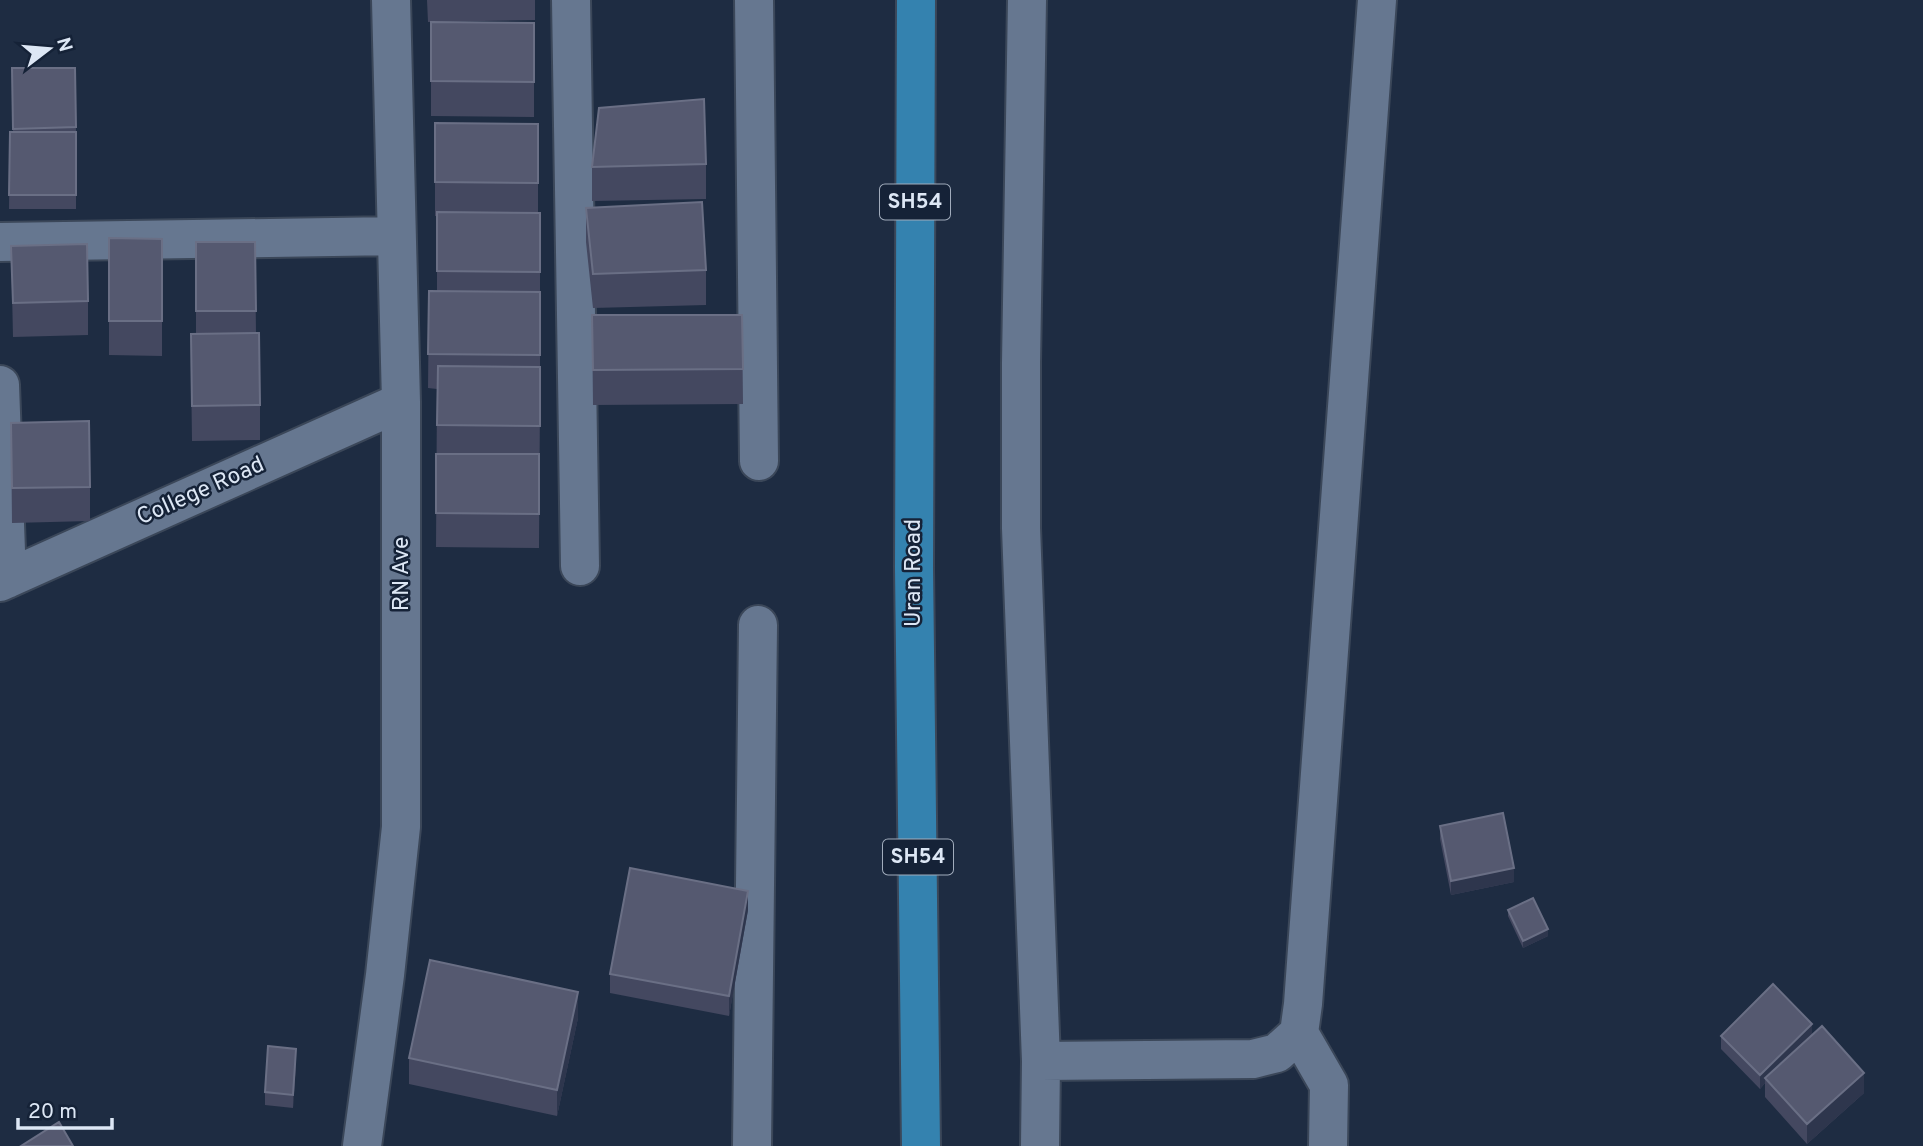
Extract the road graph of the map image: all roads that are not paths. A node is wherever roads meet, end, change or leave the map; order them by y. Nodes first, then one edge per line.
1 (391, 0) edge
2 (571, 0) edge
3 (754, 0) edge
4 (916, 0) edge
5 (1027, 0) edge
6 (1377, 0) edge
7 (396, 236) junction
8 (0, 242) edge
9 (0, 385) edge
10 (401, 402) junction
11 (759, 461) dead end
12 (2, 472) edge
13 (579, 566) dead end
14 (4, 580) edge
15 (758, 625) dead end
16 (1299, 1033) junction
17 (1041, 1060) junction
18 (362, 1146) edge
19 (752, 1146) edge
20 (921, 1146) edge
21 (1040, 1146) edge
22 (1328, 1146) edge

1 - 7 street, RN Ave
2 - 13 street
3 - 11 street
4 - 20 main road, Uran Road / SH54
5 - 17 street
6 - 16 street
7 - 8 street
7 - 10 street, RN Ave
9 - 12 street
10 - 14 street, College Road
10 - 18 street, RN Ave
12 - 14 street
15 - 19 street
16 - 17 street
16 - 22 street
17 - 21 street

